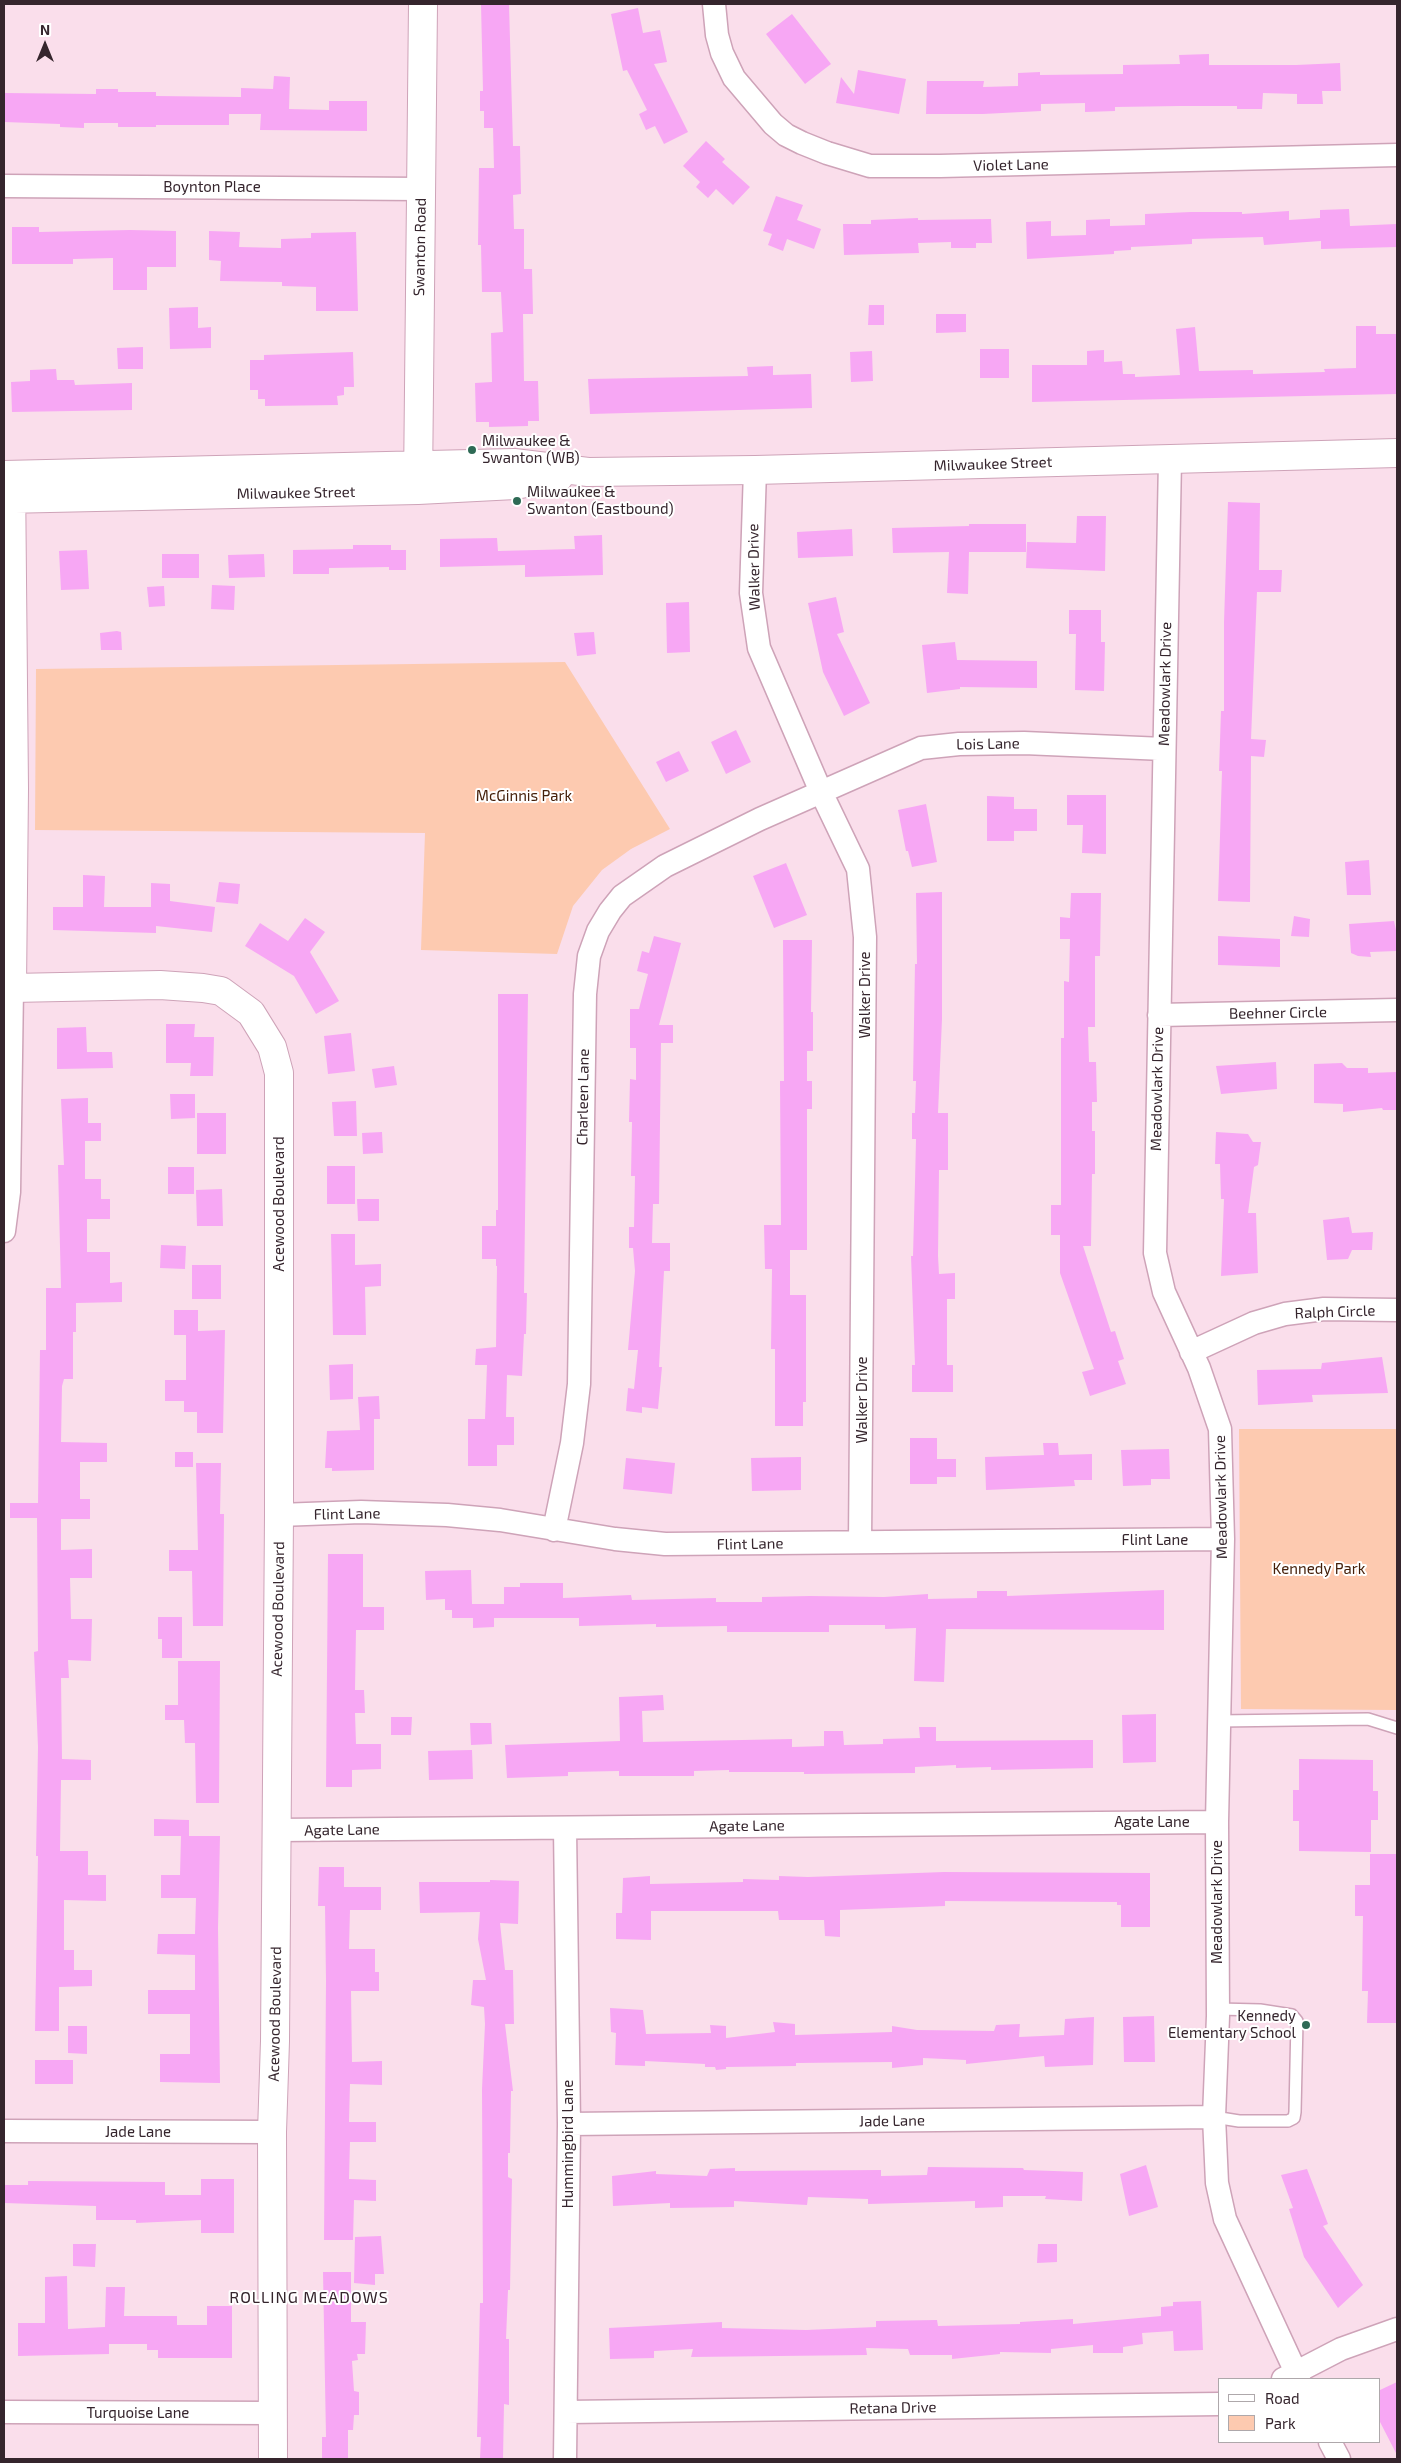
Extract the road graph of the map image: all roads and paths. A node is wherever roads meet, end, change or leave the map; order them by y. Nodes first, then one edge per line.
1 (423, 4) edge
2 (714, 4) edge
3 (1397, 155) edge
4 (4, 186) edge
5 (421, 189) junction
6 (1397, 453) edge
7 (1170, 459) junction
8 (754, 470) junction
9 (418, 478) junction
10 (7, 487) edge
11 (1164, 749) junction
12 (9, 789) edge
13 (821, 792) junction
14 (9, 830) edge
15 (12, 988) junction
16 (1397, 1010) edge
17 (1159, 1015) junction
18 (6, 1148) edge
19 (4, 1231) edge
20 (1397, 1310) edge
21 (1191, 1352) junction
22 (279, 1515) junction
23 (554, 1530) junction
24 (1223, 1539) junction
25 (860, 1542) junction
26 (1219, 1721) junction
27 (1397, 1728) edge
28 (1217, 1822) junction
29 (565, 1828) junction
30 (277, 1830) junction
31 (1218, 2009) junction
32 (1214, 2117) junction
33 (569, 2124) junction
34 (4, 2131) edge
35 (272, 2132) junction
36 (1397, 2329) edge
37 (1292, 2377) edge
38 (1218, 2404) edge
39 (4, 2412) edge
40 (566, 2412) junction
41 (272, 2413) junction
42 (1331, 2443) edge
43 (273, 2459) edge
44 (565, 2459) edge
45 (1339, 2459) edge

1 - 5 street, Swanton Road
2 - 3 street, Violet Lane
4 - 5 street, Boynton Place
5 - 9 street, Swanton Road
6 - 7 street, Milwaukee Street
7 - 8 street, Milwaukee Street
7 - 11 street, Meadowlark Drive
8 - 9 street, Milwaukee Street
8 - 13 street, Walker Drive
9 - 10 street, Milwaukee Street
10 - 12 street
11 - 13 street, Lois Lane
11 - 17 street, Meadowlark Drive
12 - 14 street
13 - 23 street, Charleen Lane
13 - 25 street, Walker Drive
14 - 15 street
15 - 18 street
15 - 22 street, Acewood Boulevard
16 - 17 street, Beehner Circle
17 - 21 street, Meadowlark Drive
18 - 19 street
20 - 21 street, Ralph Circle
21 - 24 street, Meadowlark Drive
22 - 23 street, Flint Lane
22 - 30 street, Acewood Boulevard
23 - 25 street, Flint Lane
24 - 25 street, Flint Lane
24 - 26 street, Meadowlark Drive
26 - 27 lane
26 - 28 street, Meadowlark Drive
28 - 29 street, Agate Lane
28 - 31 street, Meadowlark Drive
29 - 30 street, Agate Lane
29 - 33 street, Hummingbird Lane
30 - 35 street, Acewood Boulevard
31 - 32 street, Meadowlark Drive
31 - 32 lane
32 - 33 street, Jade Lane
32 - 37 street, Meadowlark Drive
33 - 40 street, Hummingbird Lane
34 - 35 street, Jade Lane
35 - 41 street, Acewood Boulevard
36 - 37 street
38 - 40 street, Retana Drive
39 - 41 street, Turquoise Lane
40 - 44 street, Hummingbird Lane
41 - 43 street, Acewood Boulevard
42 - 45 street

